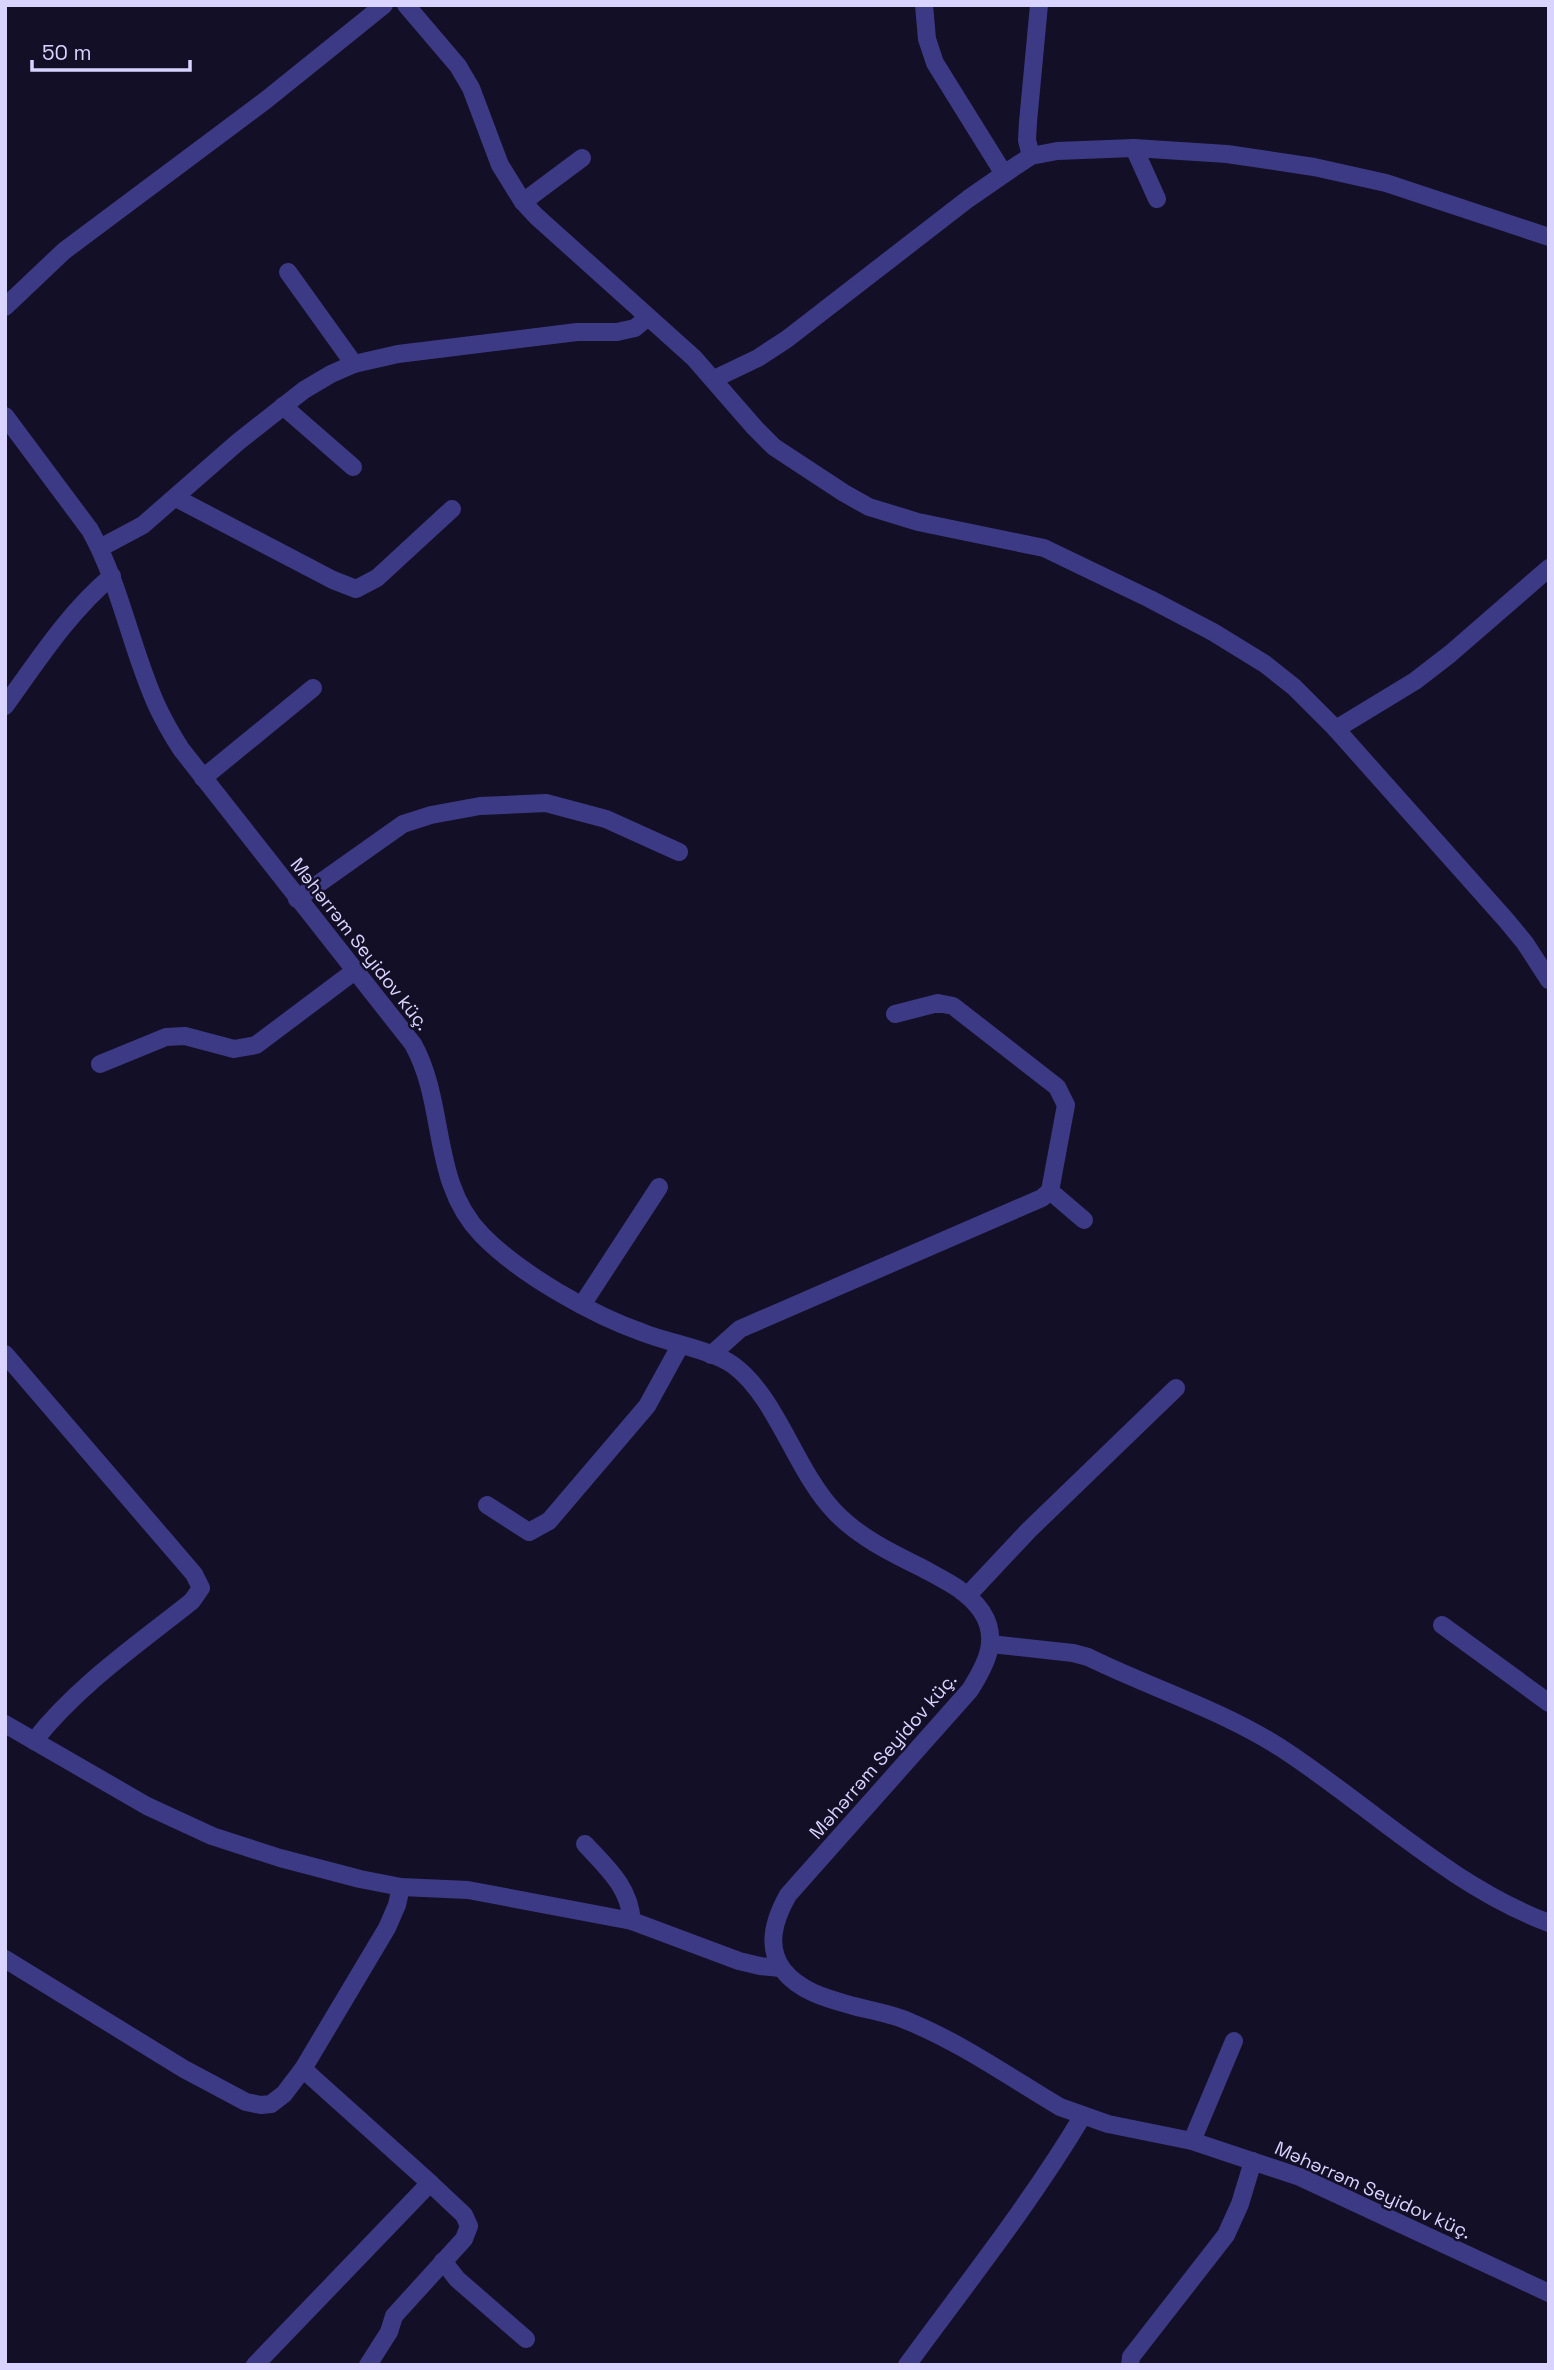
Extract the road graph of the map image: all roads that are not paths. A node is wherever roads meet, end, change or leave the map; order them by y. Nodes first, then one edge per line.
1 (384, 5) edge
2 (406, 5) edge
3 (924, 5) edge
4 (1039, 5) edge
5 (1134, 148) junction
6 (1031, 156) junction
7 (582, 158) dead end
8 (1004, 174) junction
9 (1157, 199) dead end
10 (523, 202) junction
11 (1549, 237) edge
12 (288, 272) dead end
13 (5, 307) edge
14 (648, 317) junction
15 (354, 364) junction
16 (714, 380) junction
17 (283, 406) junction
18 (5, 416) edge
19 (352, 467) dead end
20 (176, 498) junction
21 (452, 509) dead end
22 (100, 548) junction
23 (1549, 568) edge
24 (112, 576) junction
25 (313, 688) dead end
26 (5, 706) edge
27 (1336, 729) junction
28 (203, 778) junction
29 (679, 852) dead end
30 (298, 899) junction
31 (356, 970) junction
32 (1549, 980) edge
33 (895, 1014) dead end
34 (100, 1065) dead end
35 (659, 1188) dead end
36 (1050, 1191) junction
37 (1084, 1220) dead end
38 (582, 1305) junction
39 (680, 1346) junction
40 (5, 1354) edge
41 (711, 1354) junction
42 (1176, 1388) dead end
43 (487, 1505) dead end
44 (968, 1595) junction
45 (1442, 1625) dead end
46 (991, 1644) junction
47 (1549, 1703) edge
48 (5, 1724) edge
49 (34, 1741) junction
50 (585, 1844) dead end
51 (401, 1887) junction
52 (632, 1921) junction
53 (1549, 1923) edge
54 (5, 1959) edge
55 (781, 1968) junction
56 (1234, 2041) dead end
57 (303, 2069) junction
58 (1082, 2117) junction
59 (1192, 2141) junction
60 (1253, 2161) junction
61 (430, 2183) junction
62 (443, 2261) junction
63 (1549, 2293) edge
64 (526, 2339) dead end
65 (255, 2365) edge
66 (368, 2365) edge
67 (907, 2365) edge
68 (1130, 2365) edge

1 - 13 street
2 - 10 street
3 - 8 street
4 - 6 street
5 - 6 street
5 - 9 street
5 - 11 street
6 - 8 street
7 - 10 street
8 - 16 street
10 - 14 street
12 - 15 street
14 - 15 street
14 - 16 street
15 - 17 street
16 - 27 street
17 - 19 street
17 - 20 street
18 - 22 street, Məhərrəm Seyidov küç.
20 - 21 street
20 - 22 street
22 - 24 street, Məhərrəm Seyidov küç.
23 - 27 street
24 - 26 street
24 - 28 street, Məhərrəm Seyidov küç.
25 - 28 street
27 - 32 street
28 - 30 street, Məhərrəm Seyidov küç.
29 - 30 street
30 - 31 street, Məhərrəm Seyidov küç.
31 - 34 street
31 - 38 street, Məhərrəm Seyidov küç.
33 - 36 street
35 - 38 street
36 - 37 street
36 - 41 street
38 - 39 street, Məhərrəm Seyidov küç.
39 - 41 street, Məhərrəm Seyidov küç.
39 - 43 street
40 - 49 street
41 - 44 street, Məhərrəm Seyidov küç.
42 - 44 street
44 - 46 street, Məhərrəm Seyidov küç.
45 - 47 street
46 - 53 street
46 - 55 street, Məhərrəm Seyidov küç.
48 - 49 street
49 - 51 street
50 - 52 street
51 - 52 street
51 - 57 street
52 - 55 street
54 - 57 street
55 - 58 street, Məhərrəm Seyidov küç.
56 - 59 street
57 - 61 street
58 - 59 street, Məhərrəm Seyidov küç.
58 - 67 street
59 - 60 street, Məhərrəm Seyidov küç.
60 - 63 street, Məhərrəm Seyidov küç.
60 - 68 street
61 - 62 street
61 - 65 street
62 - 64 street
62 - 66 street

